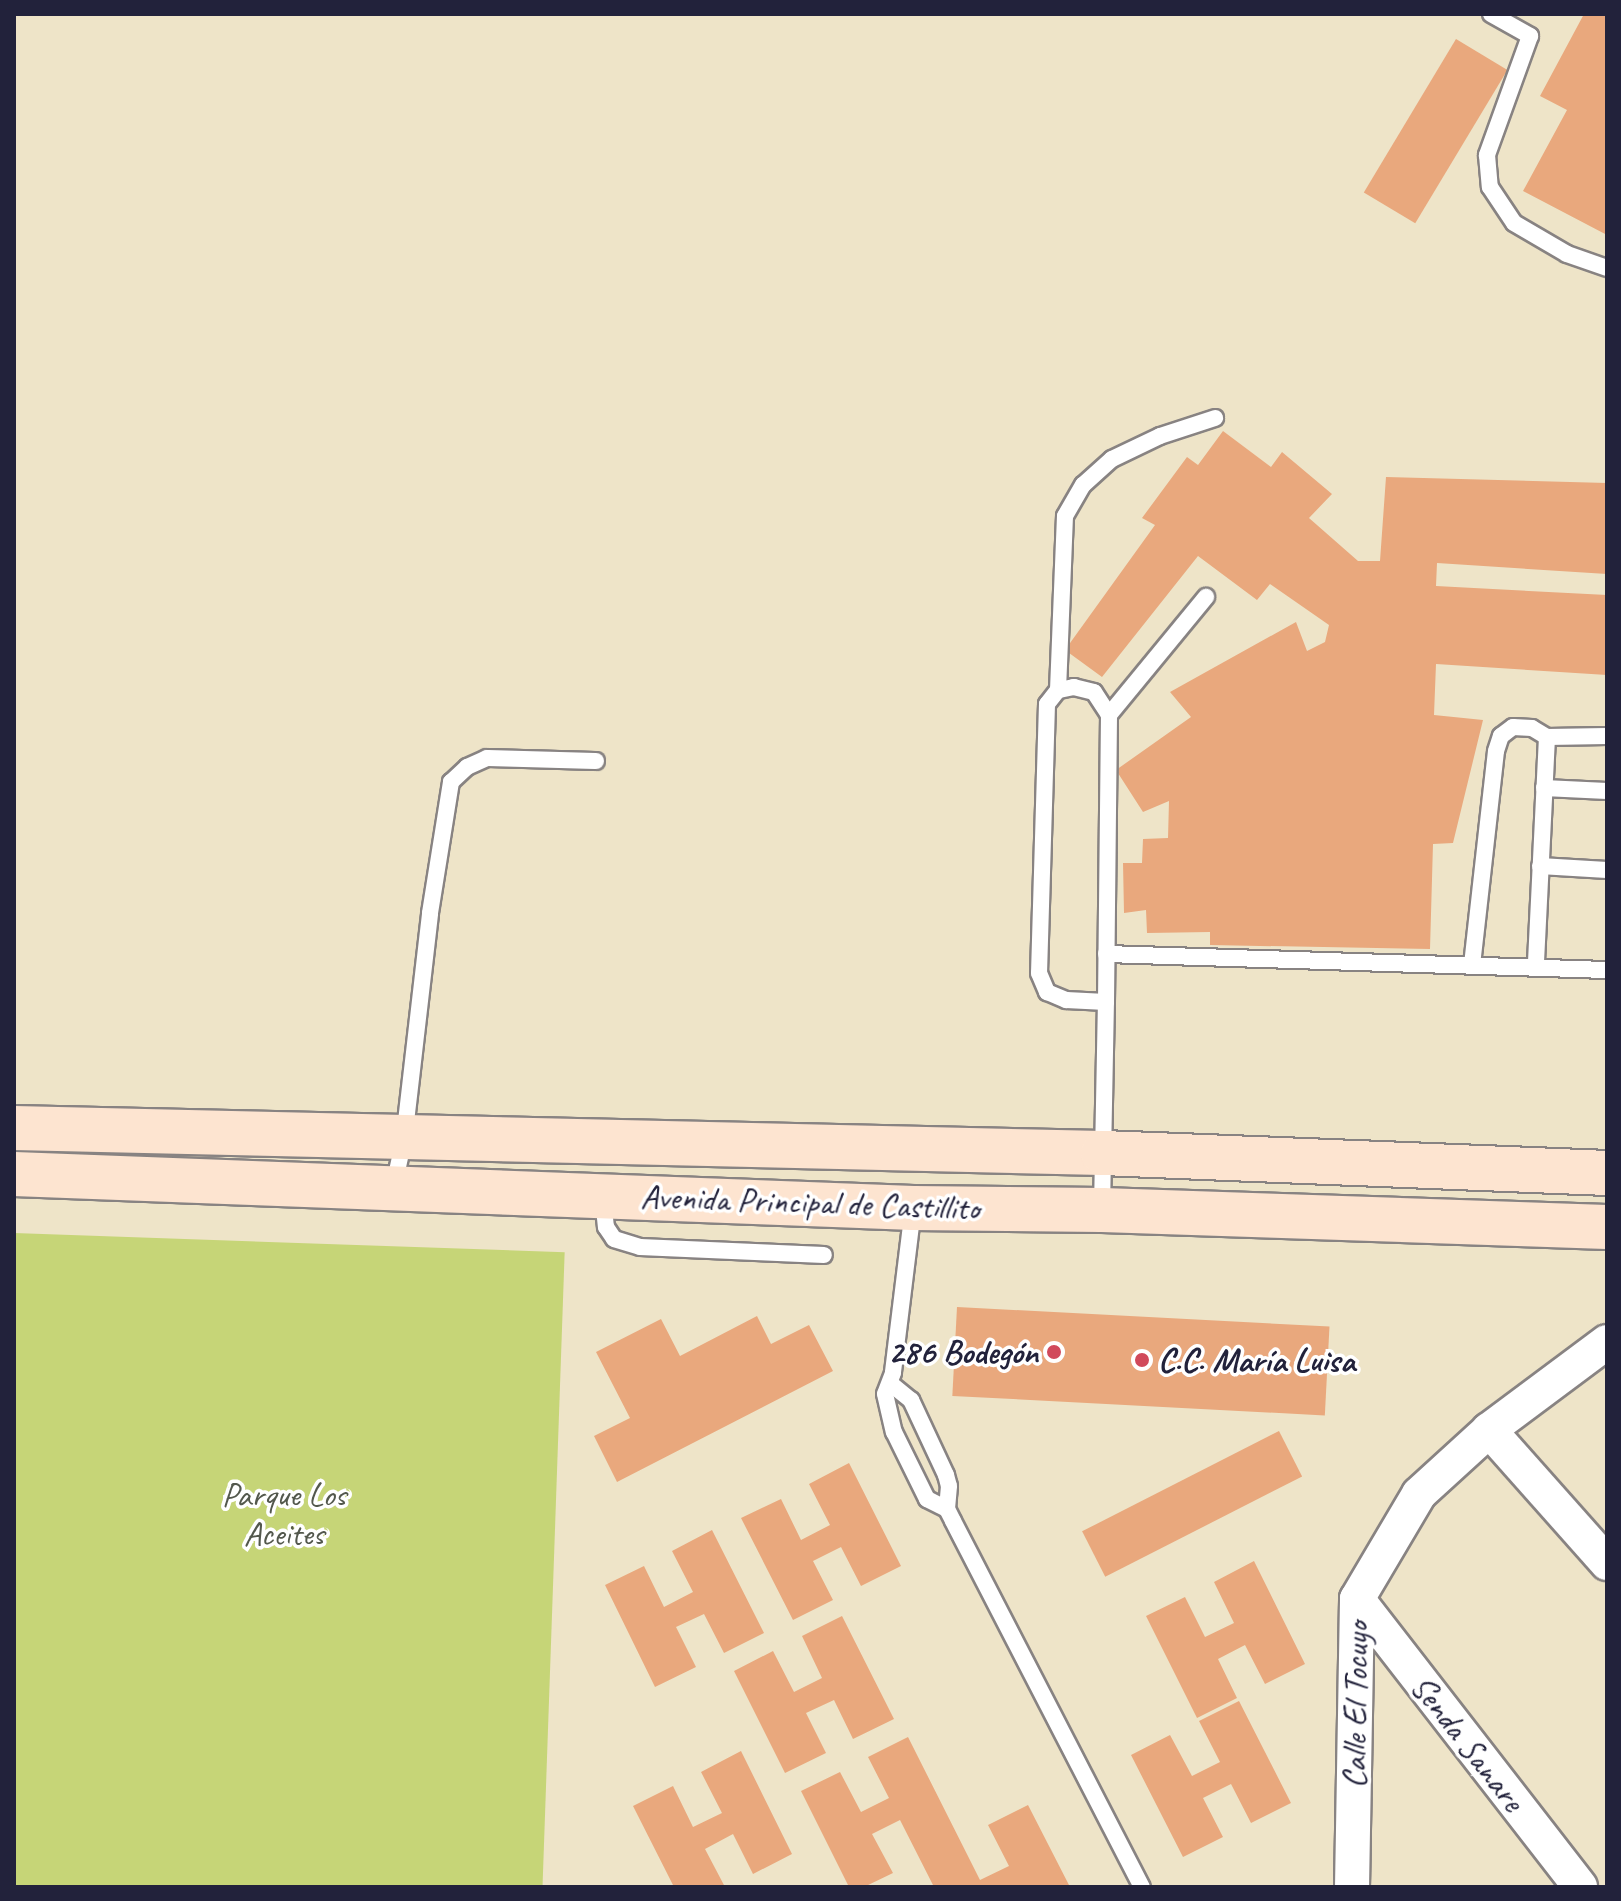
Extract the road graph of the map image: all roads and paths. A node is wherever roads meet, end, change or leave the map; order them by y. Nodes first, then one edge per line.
1 (1491, 14) edge
2 (1607, 268) edge
3 (1215, 418) dead end
4 (1206, 597) dead end
5 (1058, 690) junction
6 (1109, 715) junction
7 (1607, 736) edge
8 (1547, 737) junction
9 (596, 761) dead end
10 (1544, 788) junction
11 (1607, 791) edge
12 (1540, 866) junction
13 (1607, 870) edge
14 (1106, 954) junction
15 (1472, 965) junction
16 (1536, 966) junction
17 (1607, 970) edge
18 (1106, 1002) junction
19 (14, 1128) edge
20 (404, 1139) junction
21 (1103, 1153) junction
22 (1607, 1173) edge
23 (14, 1174) edge
24 (393, 1186) junction
25 (602, 1194) junction
26 (913, 1208) junction
27 (1102, 1210) junction
28 (1607, 1227) edge
29 (824, 1255) dead end
30 (1607, 1342) edge
31 (891, 1384) junction
32 (1489, 1430) junction
33 (947, 1509) junction
34 (1607, 1563) edge
35 (1357, 1599) junction
36 (1142, 1887) edge
37 (1352, 1887) edge
38 (1580, 1887) edge

1 - 2 lane
3 - 5 lane
4 - 6 lane
5 - 6 lane
5 - 18 lane
6 - 14 lane
7 - 8 lane
8 - 10 lane
8 - 15 lane
9 - 20 lane
10 - 11 lane
10 - 12 lane
12 - 13 lane
12 - 16 lane
14 - 15 lane
14 - 18 lane
15 - 16 lane
16 - 17 lane
18 - 21 lane
19 - 20 main road, Avenida Principal de Castillito
20 - 21 main road, Avenida Principal de Castillito
20 - 24 lane
21 - 22 main road, Avenida Principal de Castillito
21 - 27 lane
23 - 24 main road, Avenida Principal de Castillito
24 - 25 main road, Avenida Principal de Castillito
25 - 26 main road, Avenida Principal de Castillito
25 - 29 lane
26 - 27 main road, Avenida Principal de Castillito
26 - 31 lane
27 - 28 main road, Avenida Principal de Castillito
30 - 32 street, Calle El Tocuyo
31 - 33 lane
31 - 33 lane
32 - 34 street
32 - 35 street, Calle El Tocuyo
33 - 36 lane
35 - 37 street, Calle El Tocuyo
35 - 38 street, Senda Sanare

